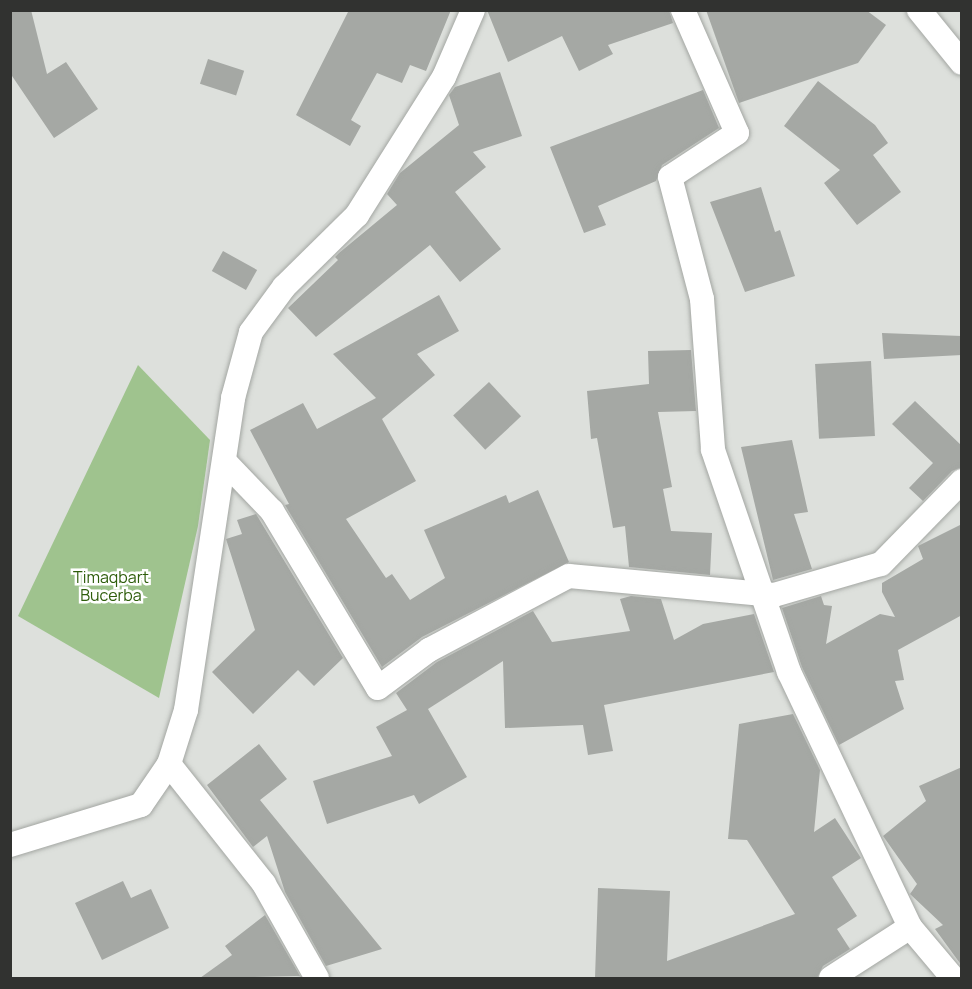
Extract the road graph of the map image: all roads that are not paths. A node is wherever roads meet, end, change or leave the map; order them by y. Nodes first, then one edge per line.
1 (473, 10) edge
2 (683, 10) edge
3 (920, 10) edge
4 (962, 63) edge
5 (225, 462) junction
6 (962, 481) edge
7 (762, 594) junction
8 (169, 764) junction
9 (10, 845) edge
10 (910, 927) junction
11 (317, 978) edge
12 (831, 978) edge
13 (953, 978) edge

1 - 5 street
2 - 7 street
3 - 4 street
5 - 7 street
5 - 8 street
6 - 7 street
7 - 10 street
8 - 9 street
8 - 11 street
10 - 12 street
10 - 13 street

